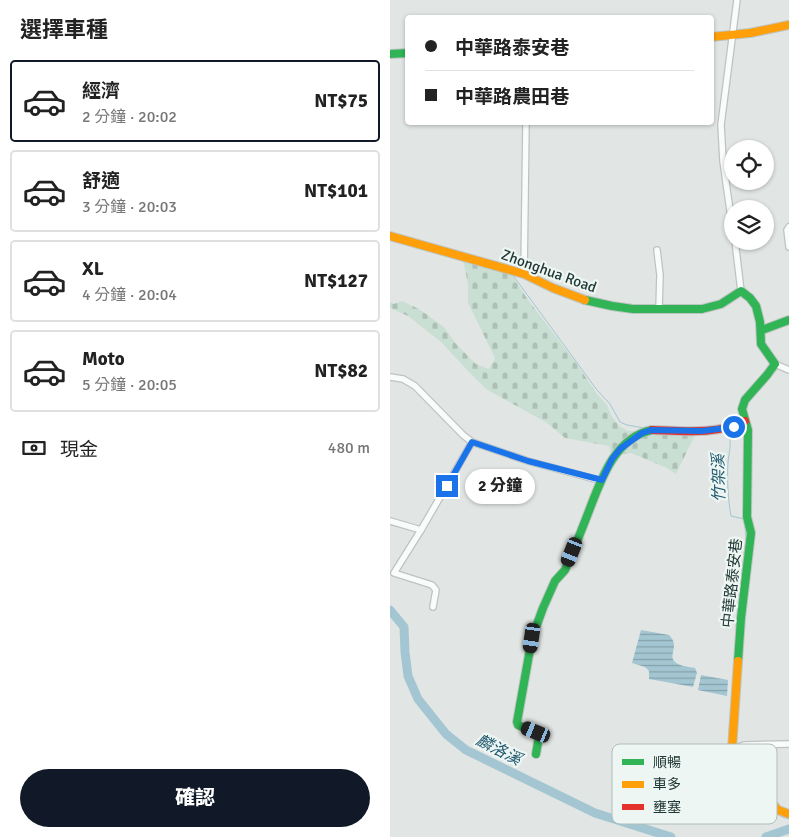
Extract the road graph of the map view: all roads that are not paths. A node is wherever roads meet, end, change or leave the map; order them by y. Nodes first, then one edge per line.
1 (737, 0) edge
2 (789, 25) edge
3 (732, 36) junction
4 (714, 37) edge
5 (405, 53) edge
6 (390, 54) edge
7 (526, 125) edge
8 (728, 200) edge
9 (789, 227) edge
10 (390, 236) edge
11 (789, 246) edge
12 (657, 250) dead end
13 (736, 250) edge
14 (524, 274) junction
15 (741, 291) junction
16 (659, 309) junction
17 (789, 320) edge
18 (762, 330) junction
19 (775, 364) junction
20 (789, 370) edge
21 (390, 377) edge
22 (745, 421) junction
23 (472, 442) junction
24 (602, 480) junction
25 (390, 521) edge
26 (421, 530) junction
27 (433, 608) dead end
28 (732, 744) edge
29 (536, 754) dead end
30 (777, 809) edge
31 (789, 814) edge

1 - 3 street
2 - 3 street
3 - 4 street
3 - 8 street
5 - 6 street
7 - 14 street
9 - 11 street
10 - 14 street, Zhonghua Road
12 - 16 street
13 - 15 street
14 - 16 street, Zhonghua Road
15 - 16 street, Zhonghua Road
15 - 18 street
17 - 18 street
18 - 19 street
19 - 20 street
19 - 22 street, 中華路泰安巷
21 - 23 street
22 - 24 street
22 - 28 street, 中華路泰安巷
23 - 24 street
23 - 26 street
24 - 29 street
25 - 26 street
26 - 27 street
30 - 31 street, 中華路泰安巷

